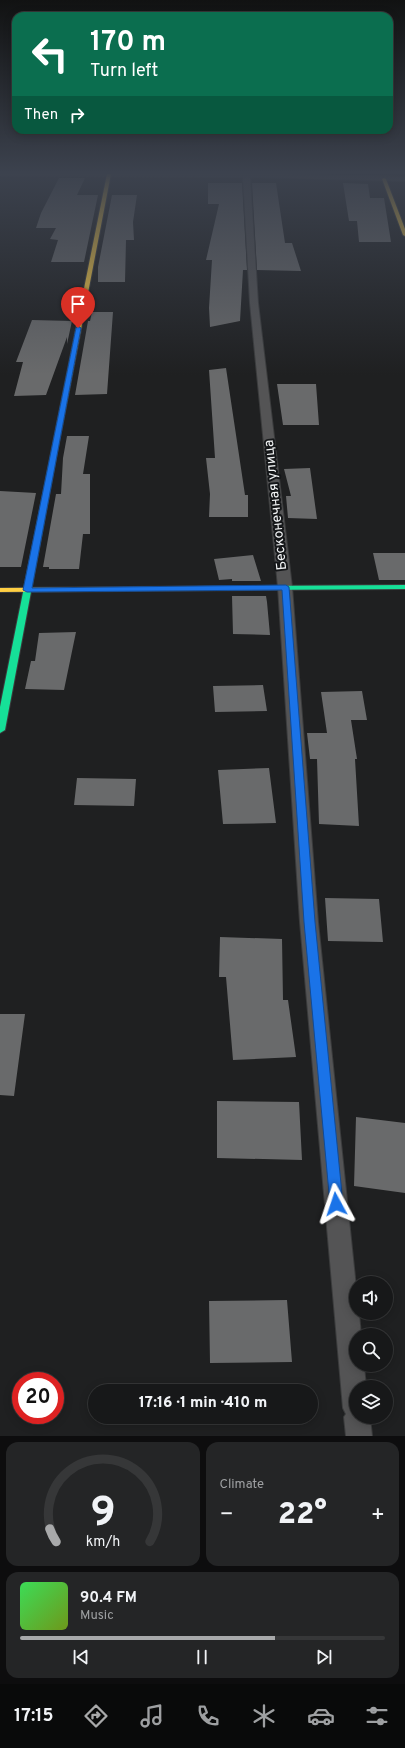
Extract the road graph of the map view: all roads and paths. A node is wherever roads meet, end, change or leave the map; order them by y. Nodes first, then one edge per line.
1 (96, 241) edge
2 (250, 241) edge
3 (286, 587) junction
4 (405, 587) edge
5 (0, 590) edge
6 (27, 590) junction
7 (0, 730) edge
8 (353, 1380) edge
9 (358, 1424) edge
10 (359, 1436) edge

1 - 6 street
2 - 3 lane, Бесконечная улица
3 - 4 street
3 - 6 street
3 - 8 lane, Бесконечная улица
5 - 6 street
6 - 7 street
9 - 10 lane

